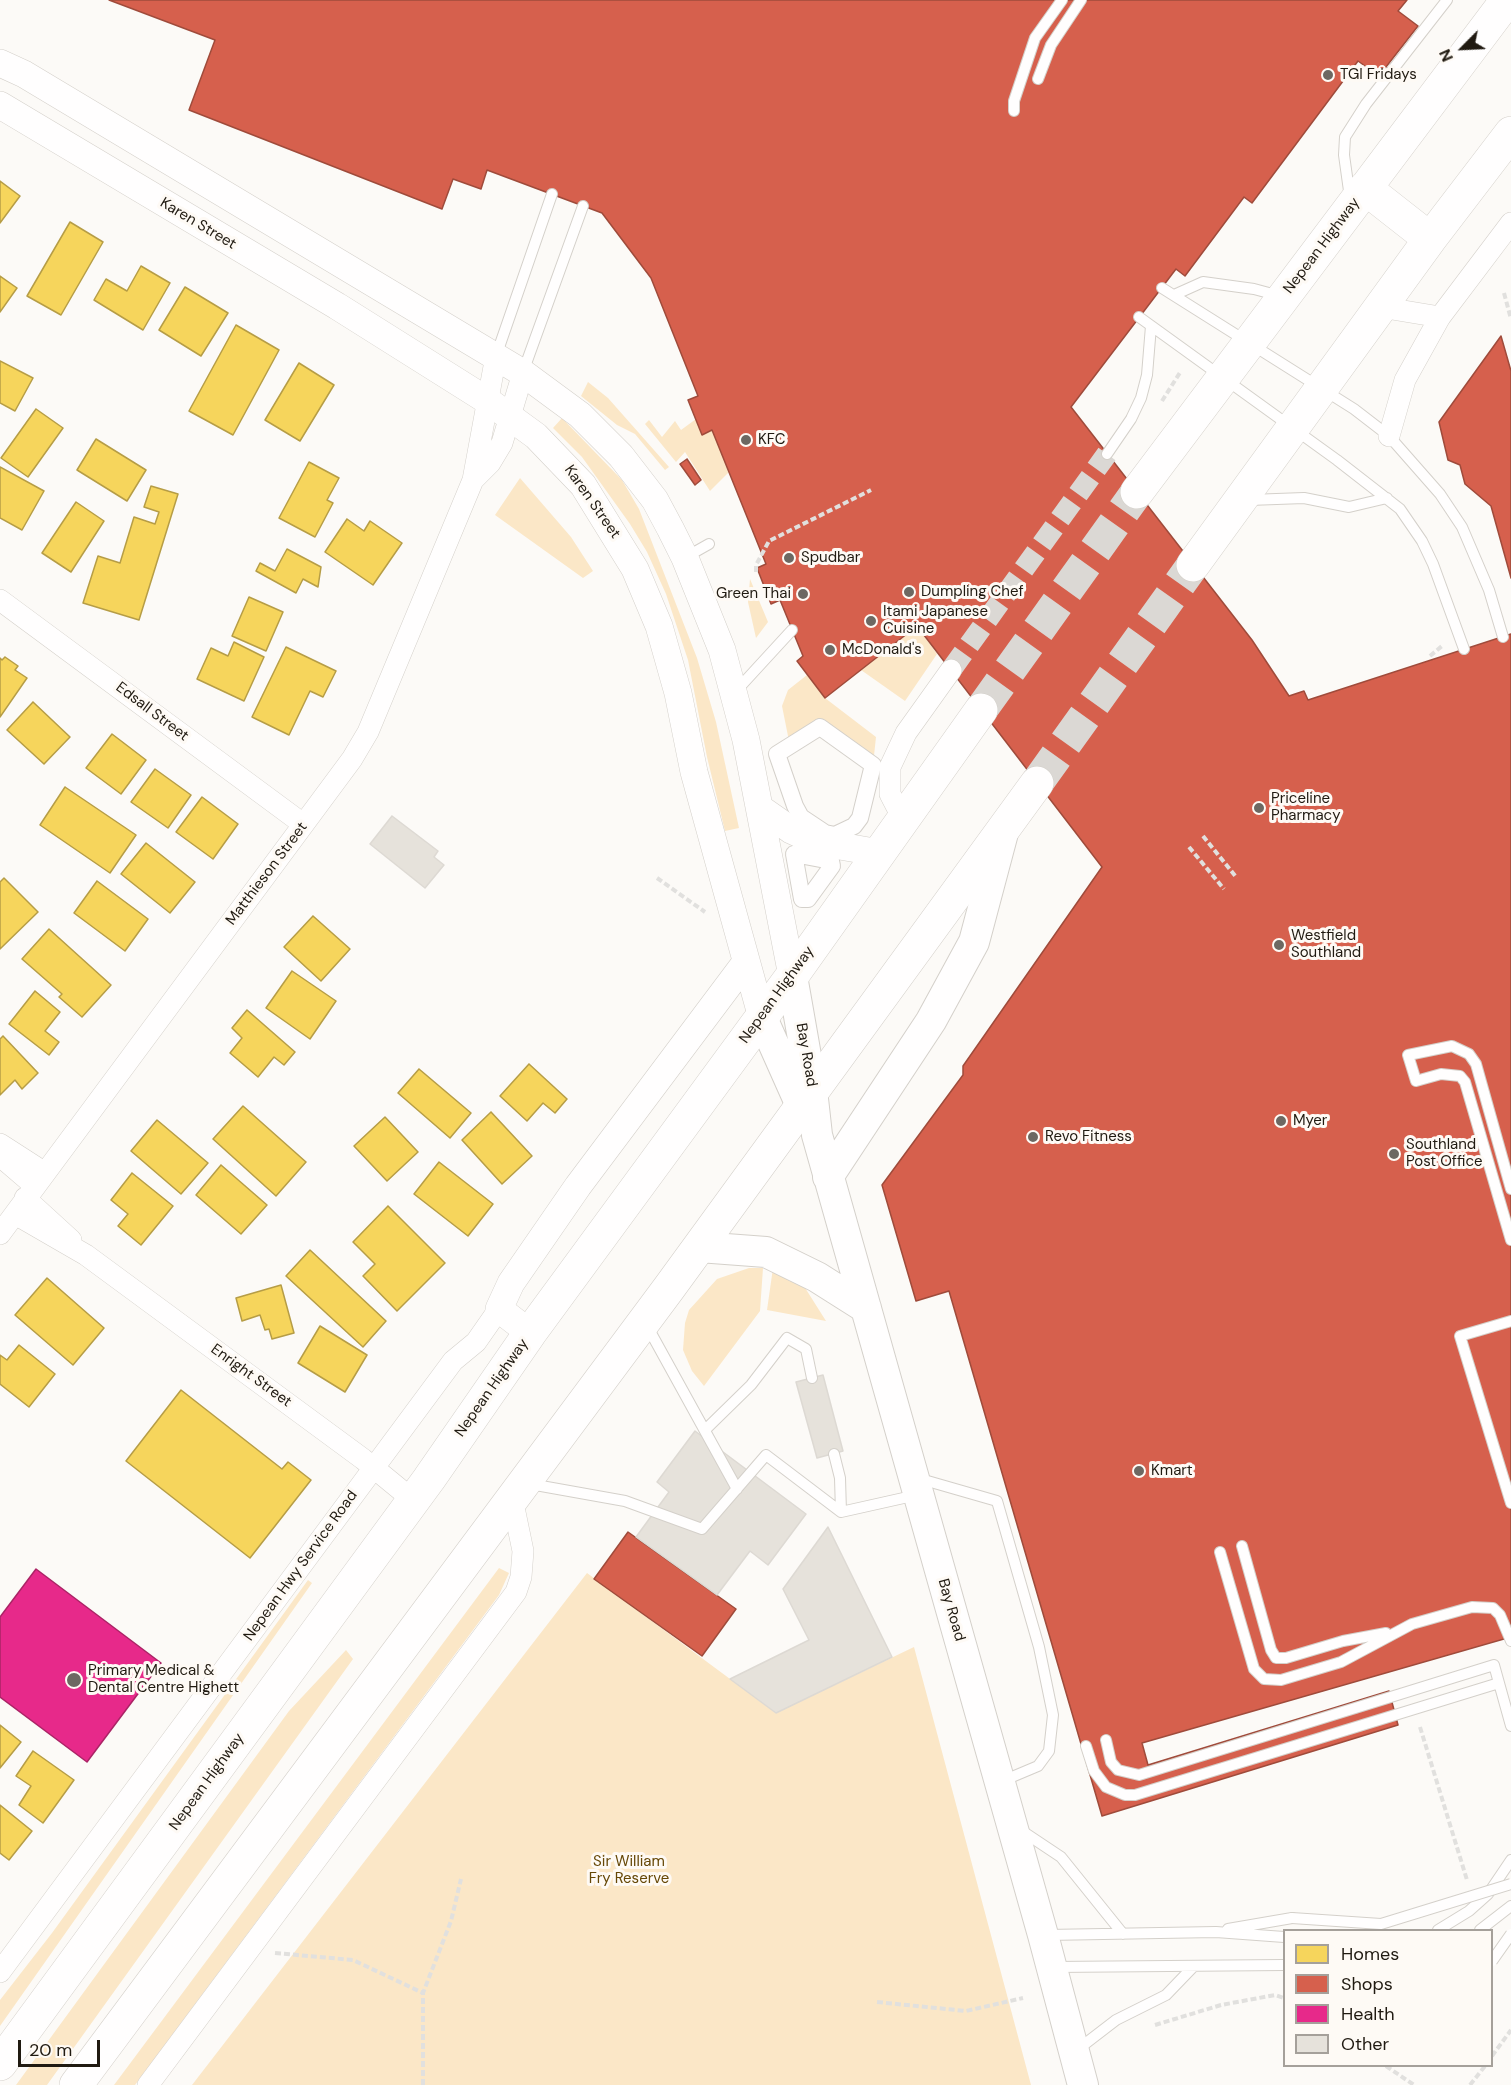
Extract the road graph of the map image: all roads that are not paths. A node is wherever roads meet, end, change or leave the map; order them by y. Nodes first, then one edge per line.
1 (1062, 0) edge
2 (1081, 0) edge
3 (1447, 0) edge
4 (1507, 0) edge
5 (0, 51) edge
6 (12, 68) edge
7 (1038, 79) dead end
8 (0, 105) edge
9 (1014, 111) dead end
10 (1511, 133) edge
11 (552, 194) dead end
12 (1358, 198) junction
13 (583, 206) dead end
14 (1511, 223) edge
15 (1430, 239) junction
16 (1162, 288) dead end
17 (1174, 295) junction
18 (1284, 297) junction
19 (1380, 308) junction
20 (1139, 317) dead end
21 (1440, 317) junction
22 (1151, 326) junction
23 (1249, 344) junction
24 (496, 356) junction
25 (523, 373) junction
26 (1222, 378) junction
27 (1319, 389) junction
28 (488, 401) junction
29 (511, 417) junction
30 (1292, 427) junction
31 (1389, 436) junction
32 (1107, 454) tunnel mouth
33 (473, 480) junction
34 (1137, 492) tunnel mouth
35 (1387, 498) junction
36 (1239, 501) junction
37 (709, 544) dead end
38 (685, 558) junction
39 (1193, 565) tunnel mouth
40 (0, 600) edge
41 (792, 630) dead end
42 (1503, 637) dead end
43 (1464, 649) dead end
44 (951, 670) tunnel mouth
45 (734, 693) junction
46 (981, 710) tunnel mouth
47 (873, 765) joint
48 (1037, 783) tunnel mouth
49 (761, 809) junction
50 (904, 821) junction
51 (303, 824) junction
52 (1004, 831) junction
53 (880, 853) junction
54 (746, 962) junction
55 (792, 976) junction
56 (762, 1018) junction
57 (810, 1111) junction
58 (0, 1144) edge
59 (0, 1156) edge
60 (828, 1177) junction
61 (1511, 1189) edge
62 (30, 1193) junction
63 (0, 1234) edge
64 (1511, 1240) edge
65 (699, 1247) junction
66 (866, 1308) junction
67 (499, 1309) junction
68 (645, 1321) junction
69 (1511, 1321) edge
70 (530, 1333) junction
71 (812, 1378) dead end
72 (705, 1430) junction
73 (834, 1454) dead end
74 (374, 1467) junction
75 (916, 1486) junction
76 (737, 1489) junction
77 (518, 1490) junction
78 (413, 1500) junction
79 (1511, 1503) edge
80 (841, 1512) junction
81 (1242, 1546) dead end
82 (1220, 1552) dead end
83 (1392, 1632) junction
84 (1510, 1639) edge
85 (1499, 1683) junction
86 (1511, 1726) edge
87 (1106, 1740) dead end
88 (1086, 1746) dead end
89 (1000, 1782) junction
90 (1011, 1824) junction
91 (1511, 1860) edge
92 (1511, 1884) edge
93 (1511, 1906) edge
94 (1439, 1929) edge
95 (1481, 1929) edge
96 (1216, 1932) junction
97 (1123, 1934) junction
98 (1511, 1934) edge
99 (1043, 1935) junction
100 (1283, 1937) edge
101 (1493, 1958) edge
102 (1283, 1967) edge
103 (1052, 1968) junction
104 (1192, 1968) junction
105 (0, 1972) edge
106 (1074, 2052) junction
107 (0, 2064) edge
108 (76, 2085) edge
109 (148, 2085) edge
110 (1083, 2085) edge

1 - 9 lane
2 - 7 lane
3 - 12 lane
4 - 12 highway, Nepean Highway
5 - 6 lane
6 - 24 street
8 - 28 street, Karen Street
10 - 15 highway
11 - 24 lane
12 - 15 highway
12 - 18 highway, Nepean Highway
13 - 25 lane
14 - 21 street
15 - 19 highway
16 - 17 lane
17 - 18 lane
17 - 23 lane
18 - 23 highway, Nepean Highway
19 - 21 street
19 - 27 highway
20 - 22 lane
21 - 31 street
22 - 26 lane
22 - 32 lane
23 - 26 highway, Nepean Highway
23 - 27 lane
24 - 25 street
24 - 28 street, Matthieson Street
25 - 29 street, Matthieson Street
25 - 38 street
26 - 30 lane
26 - 34 highway, Nepean Highway
27 - 30 highway
27 - 31 lane
28 - 29 street, Karen Street
28 - 33 street, Matthieson Street
29 - 33 street, Matthieson Street
29 - 54 street, Karen Street
30 - 35 lane
30 - 36 highway
31 - 42 lane
33 - 51 street, Matthieson Street
35 - 36 lane
35 - 43 lane
36 - 39 highway
37 - 38 lane
38 - 45 street
40 - 51 street, Edsall Street
41 - 45 lane
44 - 50 street
45 - 49 street
46 - 50 highway, Nepean Highway
47 - 47 street
48 - 52 highway
49 - 53 street
49 - 55 street
50 - 53 highway, Nepean Highway
51 - 62 street, Matthieson Street
52 - 57 highway
52 - 60 main road
53 - 55 highway, Nepean Highway
54 - 56 street, Karen Street
54 - 67 street
55 - 56 highway, Nepean Highway
55 - 57 main road, Bay Road
56 - 57 main road, Karen Street
56 - 70 highway, Nepean Highway
57 - 60 main road, Bay Road
57 - 65 highway
58 - 62 street, Enright Street
59 - 62 street, Enright Street
60 - 66 main road, Bay Road
61 - 64 lane
62 - 63 street, Matthieson Street
62 - 74 street, Enright Street
65 - 66 main road
65 - 68 highway
66 - 75 main road, Bay Road
67 - 70 street
67 - 74 street, Nepean Hwy Service Road
68 - 72 lane
68 - 77 highway
69 - 79 lane
70 - 78 highway, Nepean Highway
71 - 72 lane
72 - 76 lane
73 - 80 lane
74 - 78 street, Enright Street
74 - 105 street, Nepean Hwy Service Road
75 - 80 lane
75 - 89 main road, Bay Road
75 - 89 lane
76 - 77 lane
76 - 80 lane
77 - 108 highway
77 - 109 street
78 - 107 highway, Nepean Highway
81 - 83 lane
82 - 83 lane
83 - 84 lane
85 - 86 lane
85 - 87 lane
85 - 88 lane
89 - 90 main road, Bay Road
90 - 97 lane
90 - 99 main road, Bay Road
91 - 94 lane
92 - 96 lane, bridge
93 - 95 lane
96 - 97 lane
96 - 100 lane
97 - 99 lane
98 - 101 lane, bridge
99 - 103 main road, Bay Road
102 - 104 lane
103 - 104 lane
103 - 106 main road, Bay Road
104 - 106 lane
106 - 110 main road, Bay Road

